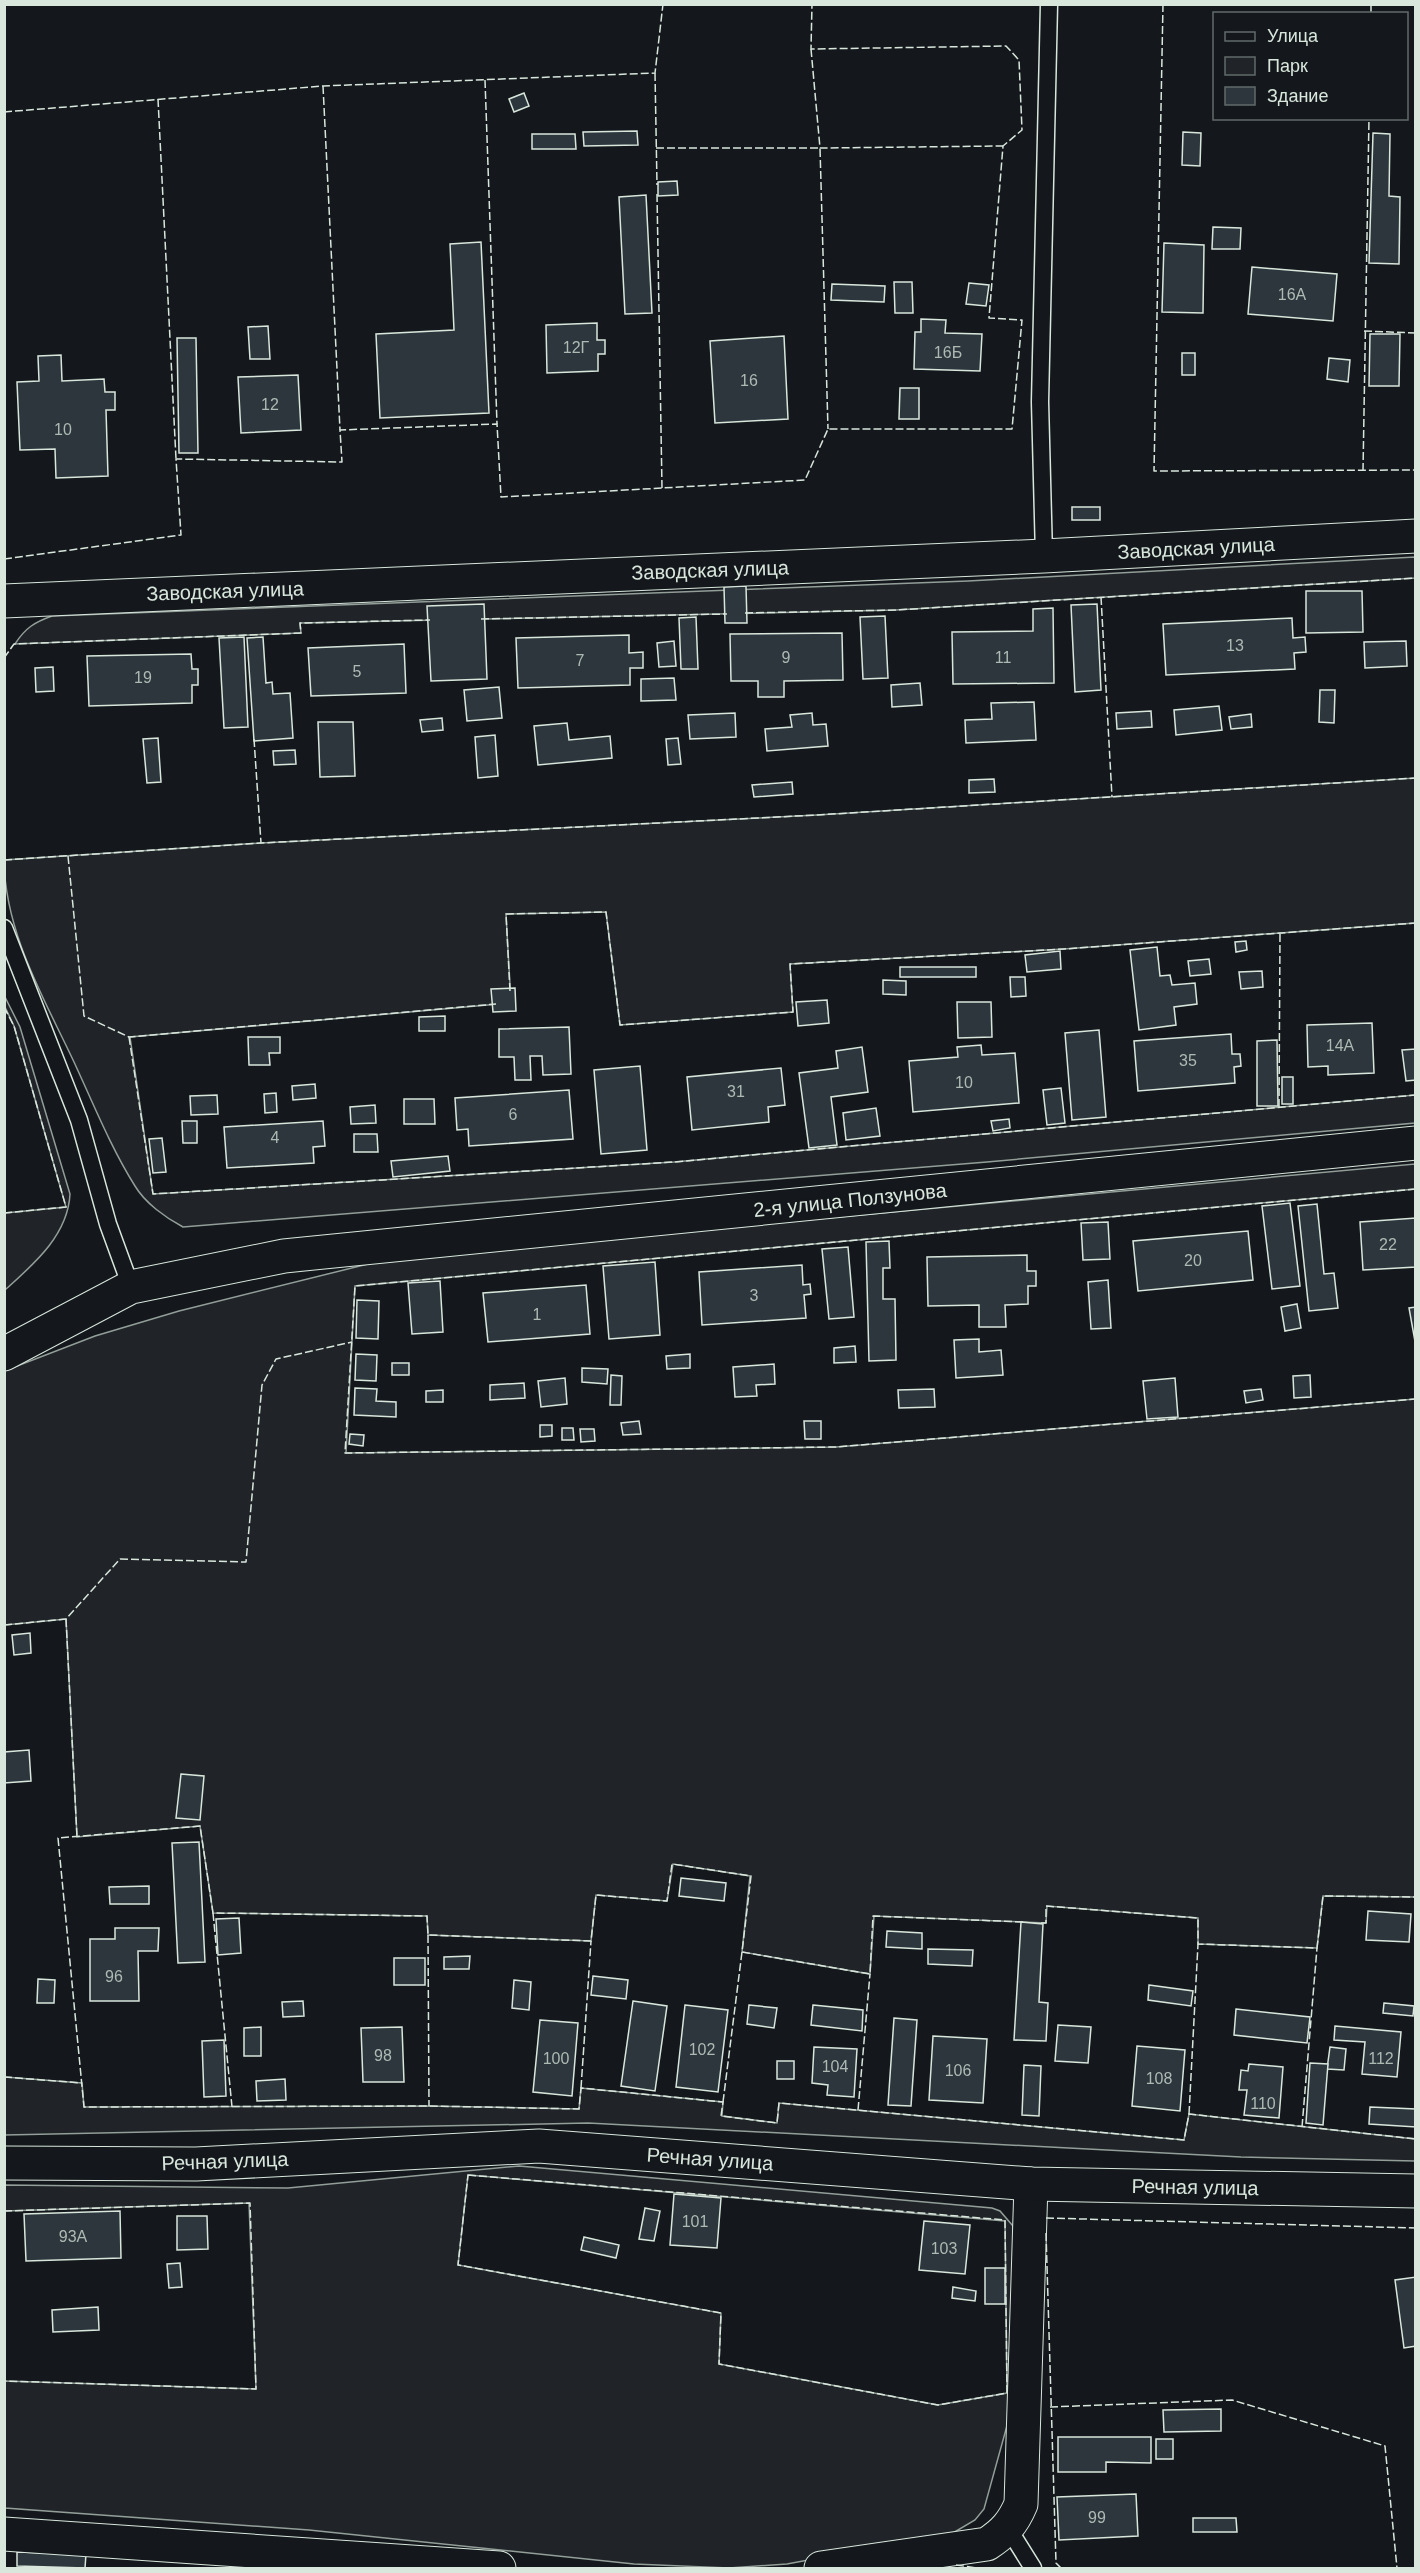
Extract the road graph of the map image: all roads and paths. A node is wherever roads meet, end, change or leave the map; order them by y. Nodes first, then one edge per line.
1 (1049, 4) edge
2 (1416, 536) edge
3 (1044, 556) junction
4 (4, 601) edge
5 (4, 927) edge
6 (1416, 1143) edge
7 (132, 1287) junction
8 (4, 1354) edge
9 (4, 2163) edge
10 (1031, 2184) junction
11 (1416, 2190) edge
12 (1008, 2528) junction
13 (4, 2534) edge
14 (499, 2568) edge
15 (821, 2568) edge
16 (1033, 2568) edge

1 - 3 lane
2 - 3 street, Заводская улица
3 - 4 street, Заводская улица
5 - 7 lane
6 - 7 street, 2-я улица Ползунова
7 - 8 street, 2-я улица Ползунова
9 - 10 street, Речная улица
10 - 11 street, Речная улица
10 - 12 street
12 - 15 street
12 - 16 lane
13 - 14 street

